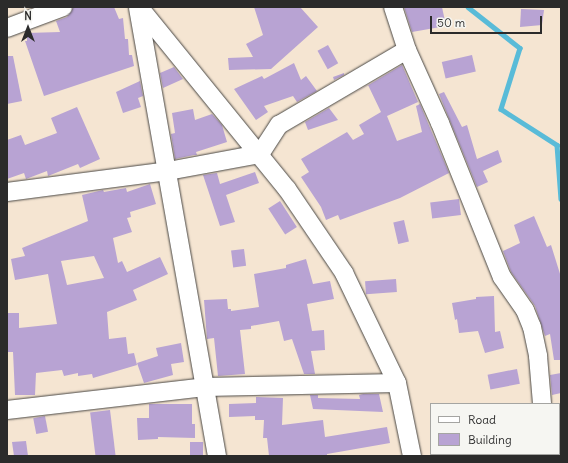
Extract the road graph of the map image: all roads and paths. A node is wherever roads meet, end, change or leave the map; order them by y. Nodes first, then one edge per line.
1 (63, 7) edge
2 (139, 7) edge
3 (393, 7) edge
4 (7, 28) edge
5 (407, 50) junction
6 (260, 154) junction
7 (168, 171) junction
8 (7, 192) edge
9 (397, 382) junction
10 (205, 387) junction
11 (542, 403) edge
12 (7, 410) edge
13 (217, 456) edge
14 (412, 456) edge

1 - 4 street
2 - 6 street
2 - 7 street
3 - 5 street
5 - 6 street
5 - 11 street
6 - 7 street
6 - 9 street
7 - 8 street
7 - 10 street
9 - 10 street
9 - 14 street
10 - 12 street
10 - 13 street

